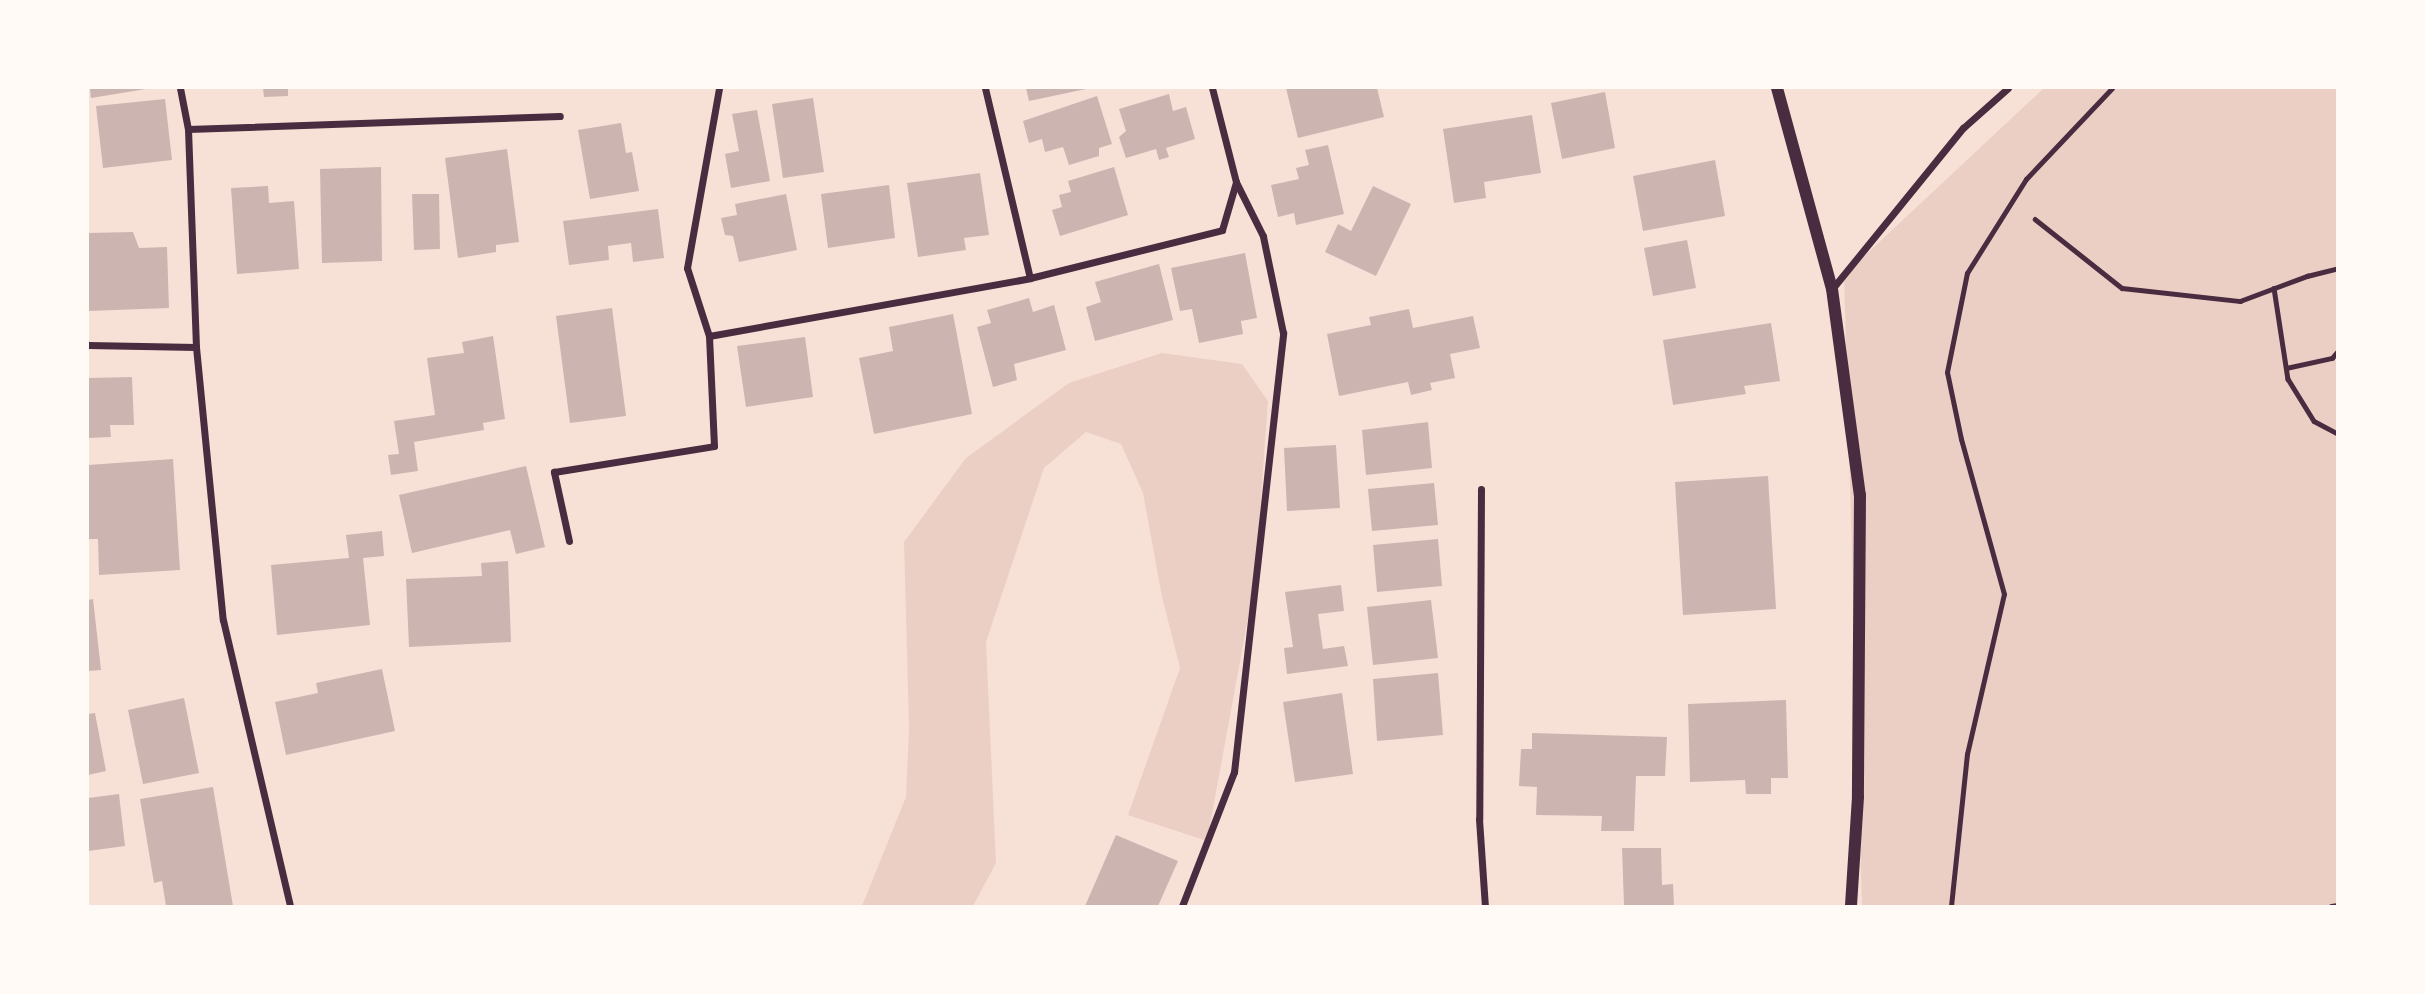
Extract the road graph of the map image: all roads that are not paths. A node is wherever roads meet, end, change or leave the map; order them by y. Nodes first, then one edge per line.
1 (180, 88) edge
2 (719, 88) edge
3 (985, 88) edge
4 (1212, 88) edge
5 (1777, 88) edge
6 (2008, 88) edge
7 (2112, 88) edge
8 (560, 116) dead end
9 (188, 129) junction
10 (1236, 182) junction
11 (1030, 278) junction
12 (1832, 289) junction
13 (709, 336) junction
14 (88, 345) edge
15 (196, 347) junction
16 (1481, 489) dead end
17 (569, 541) dead end
18 (2337, 905) edge
19 (290, 906) edge
20 (1182, 906) edge
21 (1485, 906) edge
22 (1851, 906) edge
23 (1951, 906) edge
24 (2331, 906) edge

1 - 9 street
2 - 13 street
3 - 11 street
4 - 10 street
5 - 12 street
6 - 12 street
7 - 23 lane
8 - 9 street
9 - 15 street
10 - 11 street
10 - 20 street
11 - 13 street
12 - 22 street
13 - 17 street
14 - 15 street
15 - 19 street
16 - 21 street
18 - 24 lane

